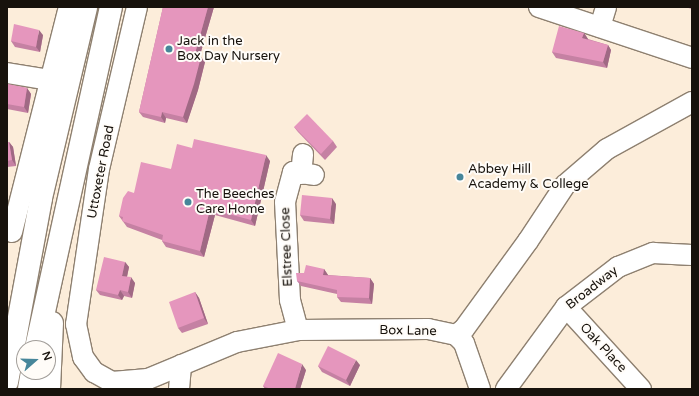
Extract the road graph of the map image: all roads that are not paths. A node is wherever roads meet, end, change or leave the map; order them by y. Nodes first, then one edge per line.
1 (68, 7) edge
2 (86, 7) edge
3 (111, 7) edge
4 (137, 7) edge
5 (539, 7) edge
6 (606, 7) edge
7 (600, 27) junction
8 (692, 58) edge
9 (7, 73) edge
10 (50, 80) junction
11 (692, 102) edge
12 (303, 154) dead end
13 (14, 199) edge
14 (12, 232) dead end
15 (56, 248) junction
16 (692, 255) edge
17 (26, 279) junction
18 (566, 307) junction
19 (298, 330) junction
20 (456, 335) junction
21 (7, 336) edge
22 (76, 338) joint
23 (38, 340) edge
24 (181, 365) junction
25 (7, 382) edge
26 (49, 389) edge
27 (179, 389) edge
28 (480, 389) edge
29 (506, 389) edge
30 (641, 389) edge

1 - 10 street
2 - 17 highway
3 - 15 highway
4 - 22 street, Uttoxeter Road
5 - 7 street
6 - 7 street
7 - 8 street
9 - 10 street
10 - 13 street
11 - 20 street, Box Lane
12 - 19 street, Elstree Close
13 - 14 street
15 - 23 highway
15 - 26 highway
16 - 18 street, Broadway
17 - 21 highway
17 - 25 highway
18 - 29 street, Broadway
18 - 30 street, Oak Place
19 - 20 street, Box Lane
19 - 24 street, Box Lane
20 - 28 street
22 - 24 street, Box Lane
24 - 27 street

